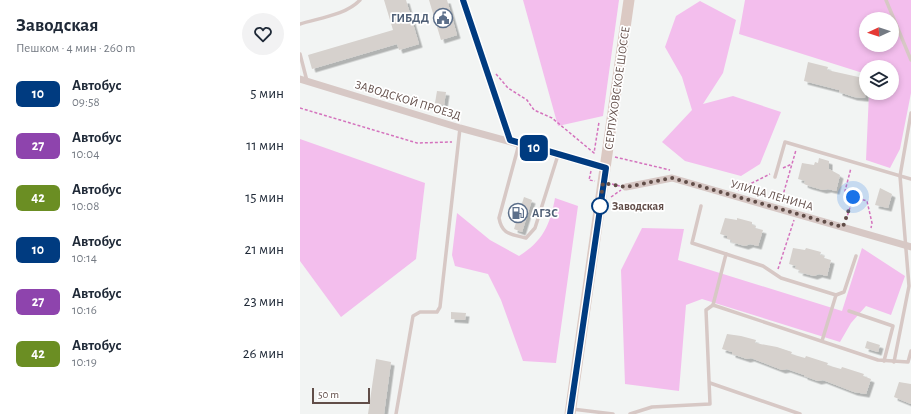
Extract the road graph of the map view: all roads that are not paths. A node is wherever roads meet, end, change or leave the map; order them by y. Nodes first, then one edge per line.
1 (360, 0) edge
2 (463, 0) edge
3 (629, 0) edge
4 (886, 0) edge
5 (300, 24) edge
6 (300, 54) edge
7 (911, 60) edge
8 (304, 81) edge
9 (911, 113) edge
10 (460, 128) junction
11 (510, 140) junction
12 (520, 143) junction
13 (559, 155) junction
14 (606, 168) junction
15 (900, 176) junction
16 (775, 178) dead end
17 (911, 179) edge
18 (626, 187) road end
19 (701, 206) dead end
20 (908, 247) edge
21 (726, 254) junction
22 (856, 256) dead end
23 (836, 295) junction
24 (713, 305) junction
25 (849, 311) dead end
26 (822, 341) junction
27 (911, 351) edge
28 (884, 360) junction
29 (894, 362) junction
30 (909, 362) edge
31 (710, 383) junction
32 (570, 411) edge
33 (396, 414) edge
34 (613, 414) edge
35 (630, 414) edge
36 (800, 414) edge

1 - 5 lane
2 - 11 street
3 - 14 main road, СЕРПУХОВСКОЕ ШОССЕ
4 - 7 lane
6 - 8 lane
8 - 10 street, ЗАВОДСКОЙ ПРОЕЗД
9 - 15 lane
10 - 11 street, ЗАВОДСКОЙ ПРОЕЗД
10 - 33 lane
11 - 12 street, ЗАВОДСКОЙ ПРОЕЗД
12 - 13 street, ЗАВОДСКОЙ ПРОЕЗД
12 - 13 lane
13 - 14 street, ЗАВОДСКОЙ ПРОЕЗД
14 - 32 main road, СЕРПУХОВСКОЕ ШОССЕ
15 - 16 lane
15 - 17 lane
15 - 20 lane
18 - 20 street, УЛИЦА ЛЕНИНА
19 - 21 lane
20 - 29 lane
21 - 23 lane
21 - 24 lane
22 - 23 lane
23 - 26 lane
24 - 26 lane
24 - 31 lane
25 - 28 lane
26 - 28 lane
27 - 30 lane
28 - 29 lane
29 - 30 lane
31 - 35 lane
31 - 36 lane
32 - 34 lane

